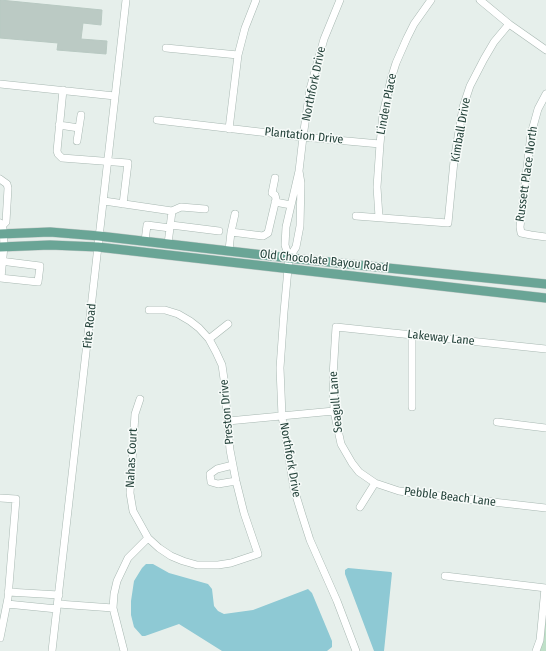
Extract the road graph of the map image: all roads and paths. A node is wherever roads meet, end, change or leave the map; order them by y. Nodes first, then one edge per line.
1 (126, 0) edge
2 (256, 0) edge
3 (340, 0) edge
4 (431, 0) edge
5 (480, 0) edge
6 (509, 24) junction
7 (166, 48) dead end
8 (546, 50) edge
9 (238, 55) junction
10 (0, 84) edge
11 (63, 90) junction
12 (546, 94) edge
13 (115, 96) junction
14 (81, 114) dead end
15 (157, 120) dead end
16 (59, 125) junction
17 (79, 128) junction
18 (229, 129) junction
19 (303, 137) junction
20 (77, 141) dead end
21 (380, 144) junction
22 (108, 160) junction
23 (299, 171) junction
24 (275, 178) dead end
25 (0, 179) edge
26 (104, 201) junction
27 (123, 204) junction
28 (274, 204) junction
29 (290, 207) junction
30 (4, 209) edge
31 (205, 209) dead end
32 (172, 211) junction
33 (234, 214) dead end
34 (356, 216) dead end
35 (379, 217) junction
36 (170, 226) junction
37 (1, 229) edge
38 (219, 231) dead end
39 (231, 232) junction
40 (99, 236) junction
41 (546, 237) edge
42 (145, 241) junction
43 (168, 244) junction
44 (2, 246) edge
45 (98, 247) junction
46 (228, 250) junction
47 (290, 258) junction
48 (1, 261) edge
49 (288, 269) junction
50 (0, 278) edge
51 (546, 284) edge
52 (546, 298) edge
53 (149, 310) dead end
54 (228, 324) dead end
55 (336, 327) joint
56 (412, 335) junction
57 (209, 339) junction
58 (546, 349) edge
59 (140, 399) dead end
60 (412, 407) dead end
61 (334, 411) junction
62 (282, 416) junction
63 (228, 421) junction
64 (497, 422) dead end
65 (546, 428) edge
66 (233, 465) junction
67 (359, 472) joint
68 (236, 481) junction
69 (375, 483) junction
70 (0, 498) edge
71 (360, 507) dead end
72 (546, 508) edge
73 (148, 538) junction
74 (445, 576) dead end
75 (546, 588) edge
76 (8, 592) junction
77 (59, 596) junction
78 (7, 604) junction
79 (58, 606) junction
80 (113, 608) junction
81 (0, 638) edge
82 (121, 650) edge
83 (52, 651) edge
84 (356, 651) edge
85 (536, 651) edge

1 - 13 street, Fite Road
2 - 9 street
3 - 19 street, Northfork Drive
4 - 21 street, Linden Place
5 - 6 street
6 - 8 street
6 - 35 street, Kimball Drive
7 - 9 street
9 - 18 street
10 - 11 street
11 - 13 street
11 - 16 street
12 - 41 street, Russett Place North
13 - 22 street, Fite Road
14 - 17 street
15 - 18 street, Plantation Drive
16 - 17 street
16 - 22 street
17 - 20 street
18 - 19 street, Plantation Drive
19 - 21 street, Plantation Drive
19 - 23 street, Northfork Drive
21 - 35 street, Linden Place
22 - 26 street, Fite Road
22 - 27 street
23 - 29 street, Northfork Drive
23 - 47 street, Northfork Drive
24 - 28 street
25 - 30 street
26 - 27 street
26 - 40 street, Fite Road
27 - 32 street
28 - 29 street
28 - 39 street
29 - 47 street, Northfork Drive
30 - 37 street
31 - 32 street
32 - 36 street
33 - 39 street
34 - 35 street
36 - 38 street
36 - 42 street
36 - 43 street
37 - 40 main road, Old Chocolate Bayou Road
37 - 44 street
39 - 46 street
40 - 42 main road, Old Chocolate Bayou Road
40 - 45 street, Fite Road
42 - 43 main road, Old Chocolate Bayou Road
43 - 46 main road, Old Chocolate Bayou Road
44 - 45 main road, Old Chocolate Bayou Road
44 - 48 street
45 - 49 main road, Old Chocolate Bayou Road
45 - 77 street, Fite Road
46 - 47 main road, Old Chocolate Bayou Road
47 - 49 street, Northfork Drive
47 - 51 main road, Old Chocolate Bayou Road
48 - 50 street
48 - 50 street
49 - 52 main road, Old Chocolate Bayou Road
49 - 62 street, Northfork Drive
53 - 57 street, Preston Drive
54 - 57 street
55 - 56 street, Lakeway Lane
55 - 61 street, Seagull Lane
56 - 58 street, Lakeway Lane
56 - 60 street
57 - 63 street, Preston Drive
59 - 73 street, Nahas Court
61 - 62 street
61 - 67 street, Seagull Lane
62 - 63 street
62 - 84 street, Northfork Drive
63 - 66 street, Preston Drive
64 - 65 street
66 - 68 street, Preston Drive
66 - 68 street
67 - 69 street, Pebble Beach Lane
68 - 73 street, Preston Drive
69 - 71 street
69 - 72 street, Pebble Beach Lane
70 - 76 street
73 - 80 street
74 - 75 street
75 - 85 street
76 - 77 street
76 - 78 street
77 - 79 street, Fite Road
78 - 79 street
78 - 81 street
79 - 80 street
79 - 83 street, Fite Road
80 - 82 street

